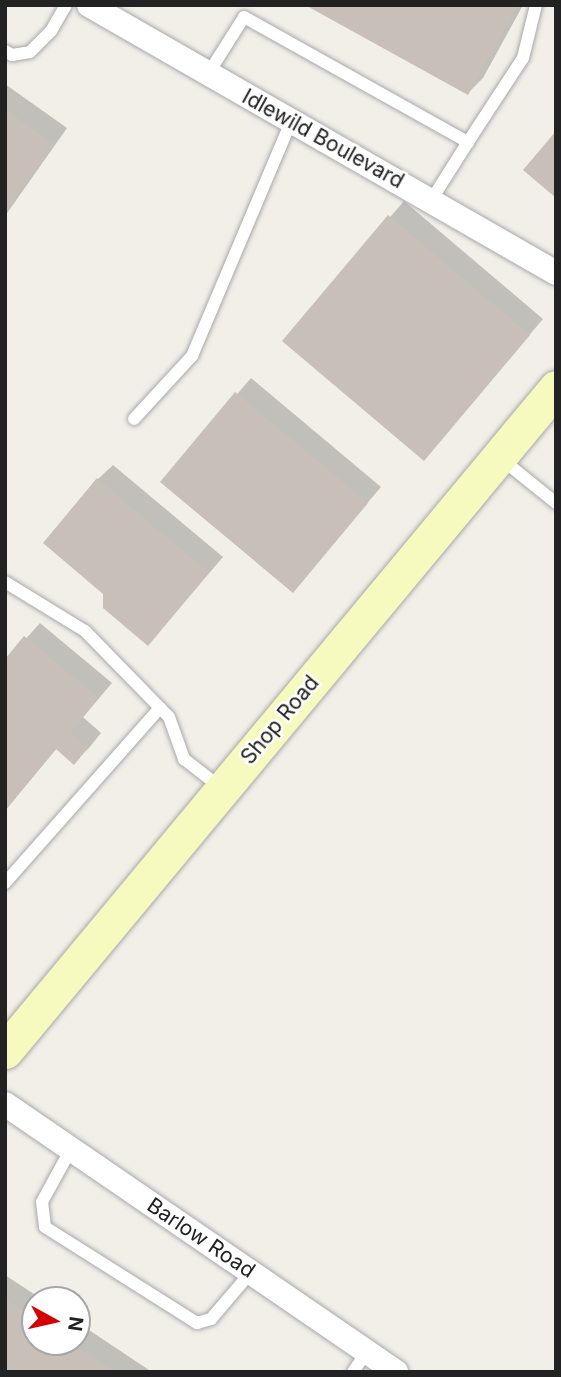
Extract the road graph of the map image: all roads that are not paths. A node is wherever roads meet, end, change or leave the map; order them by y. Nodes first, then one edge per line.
1 (66, 5) edge
2 (89, 5) edge
3 (536, 5) edge
4 (5, 51) edge
5 (208, 74) junction
6 (291, 122) junction
7 (468, 142) junction
8 (432, 199) junction
9 (556, 273) edge
10 (556, 388) edge
11 (134, 419) dead end
12 (499, 457) junction
13 (556, 503) edge
14 (5, 582) edge
15 (160, 708) junction
16 (223, 789) junction
17 (5, 883) edge
18 (5, 1051) edge
19 (5, 1104) edge
20 (71, 1150) junction
21 (251, 1272) junction
22 (360, 1362) edge
23 (396, 1372) edge

1 - 4 lane
2 - 5 street, Idlewild Boulevard
3 - 7 lane
5 - 6 street, Idlewild Boulevard
5 - 7 lane
6 - 8 street, Idlewild Boulevard
6 - 11 lane
7 - 8 lane
8 - 9 street, Idlewild Boulevard
10 - 12 street, Shop Road
12 - 13 lane
12 - 16 street, Shop Road
14 - 15 lane
15 - 16 lane
15 - 17 lane
16 - 18 street, Shop Road
19 - 20 street, Barlow Road
20 - 21 street, Barlow Road
20 - 21 lane
21 - 22 street, Barlow Road
22 - 23 street, Barlow Road

